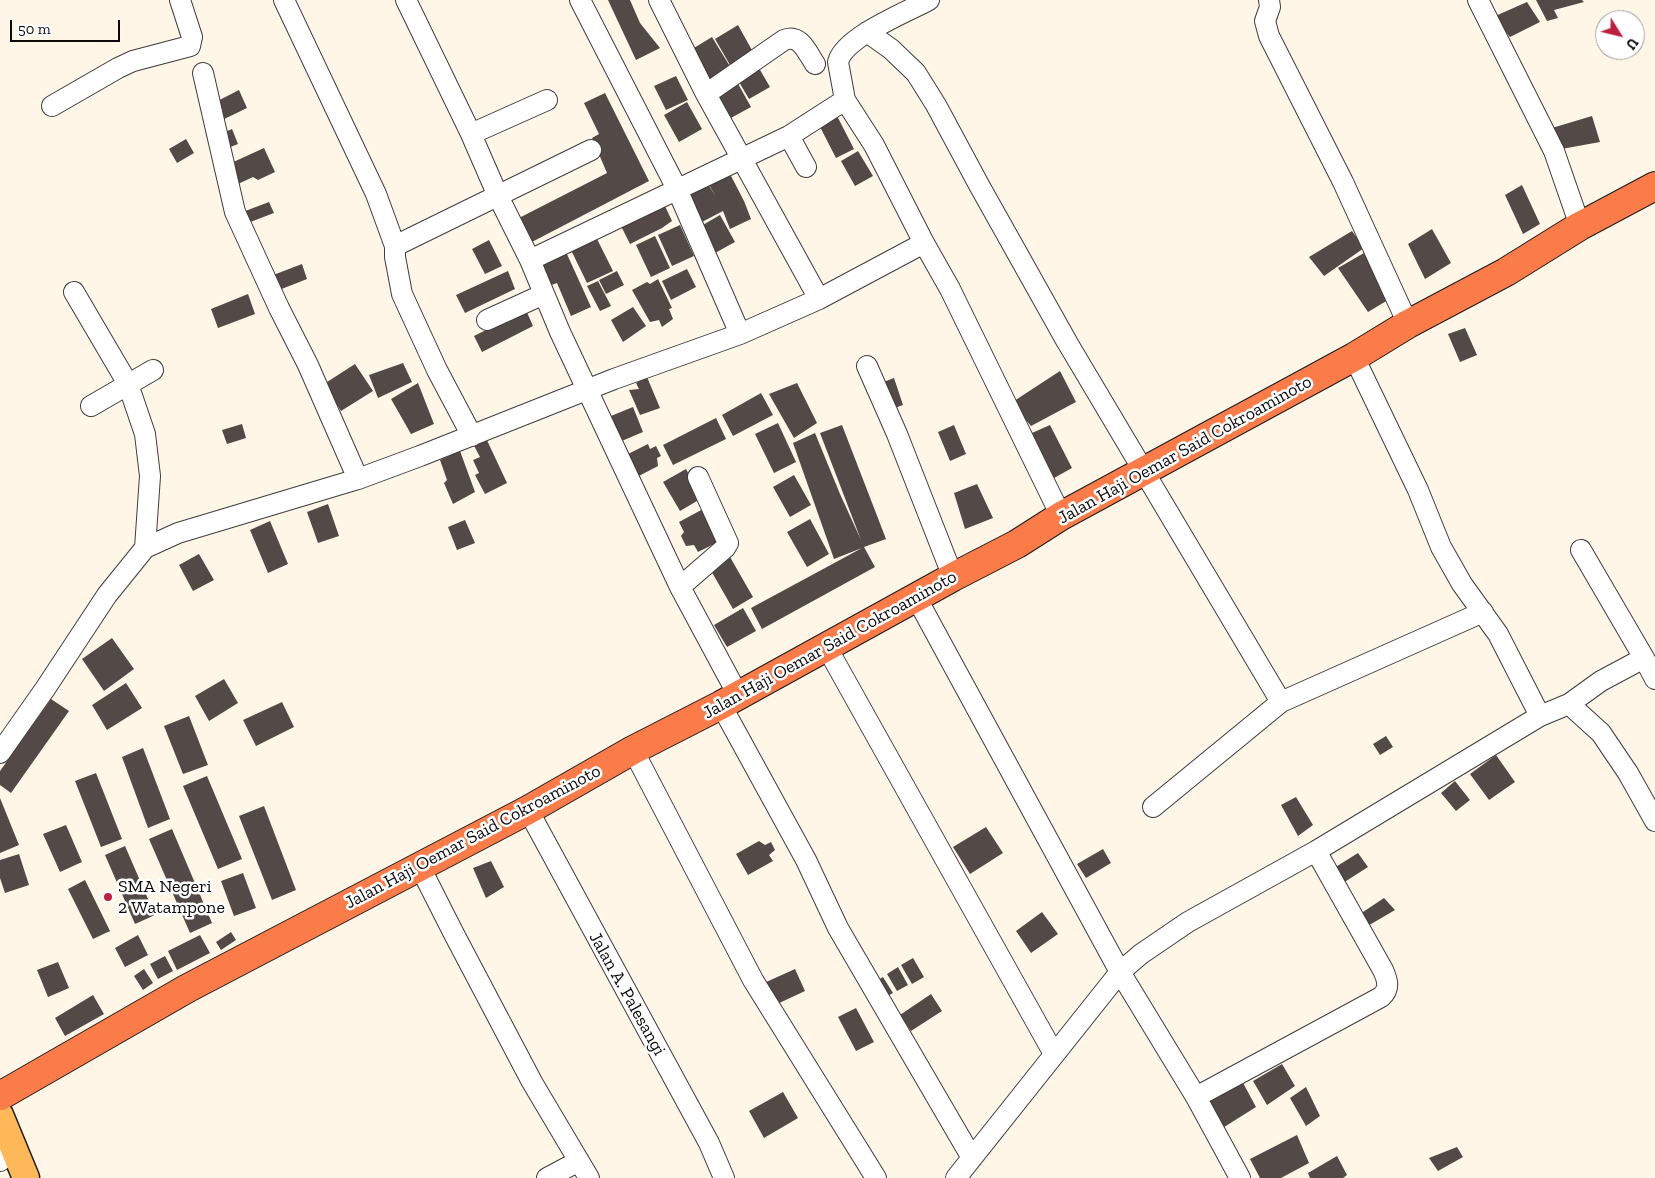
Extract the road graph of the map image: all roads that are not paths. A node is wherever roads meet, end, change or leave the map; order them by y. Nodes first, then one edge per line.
1 (180, 0) edge
2 (406, 0) edge
3 (580, 0) edge
4 (659, 0) edge
5 (929, 0) edge
6 (1269, 0) edge
7 (1478, 0) edge
8 (288, 1) edge
9 (868, 32) junction
10 (815, 64) dead end
11 (203, 73) dead end
12 (706, 94) junction
13 (547, 100) dead end
14 (845, 100) junction
15 (52, 106) dead end
16 (471, 134) junction
17 (789, 136) junction
18 (591, 150) dead end
19 (742, 159) junction
20 (806, 167) dead end
21 (1655, 186) edge
22 (677, 188) junction
23 (498, 196) junction
24 (1580, 226) junction
25 (924, 243) junction
26 (395, 246) junction
27 (530, 260) junction
28 (74, 292) dead end
29 (544, 294) junction
30 (819, 299) junction
31 (487, 320) dead end
32 (1408, 324) junction
33 (740, 334) junction
34 (1354, 356) junction
35 (867, 366) dead end
36 (153, 370) dead end
37 (128, 384) junction
38 (588, 389) junction
39 (91, 406) dead end
40 (472, 436) junction
41 (1146, 472) junction
42 (698, 477) dead end
43 (358, 479) junction
44 (1061, 516) junction
45 (145, 548) junction
46 (1581, 550) dead end
47 (953, 577) junction
48 (680, 586) junction
49 (916, 597) junction
50 (1483, 612) junction
51 (826, 646) junction
52 (1644, 658) junction
53 (1655, 679) edge
54 (730, 700) junction
55 (1281, 702) junction
56 (1569, 704) junction
57 (1540, 716) junction
58 (633, 750) junction
59 (0, 753) edge
60 (1153, 807) dead end
61 (528, 810) junction
62 (1655, 821) edge
63 (1316, 851) junction
64 (420, 867) junction
65 (1120, 972) junction
66 (1054, 1054) junction
67 (0, 1096) edge
68 (1196, 1096) junction
69 (0, 1115) edge
70 (7, 1156) edge
71 (972, 1158) junction
72 (584, 1170) edge
73 (26, 1178) edge
74 (547, 1178) edge
75 (724, 1178) edge
76 (876, 1178) edge
77 (956, 1178) edge
78 (1240, 1178) edge

1 - 15 street
2 - 16 street
3 - 22 street
4 - 12 street
5 - 9 street
6 - 32 street
7 - 24 street
8 - 26 street
9 - 14 street
9 - 41 street
10 - 12 street
11 - 43 street
12 - 19 street
13 - 16 street
14 - 17 street
14 - 25 street
16 - 23 street
17 - 19 street
17 - 20 street
18 - 23 street
19 - 22 street
19 - 30 street
21 - 24 highway, Jalan Haji Oemar Said Cokroaminoto
22 - 27 street
22 - 33 street
23 - 26 street
23 - 27 street
24 - 32 highway, Jalan Haji Oemar Said Cokroaminoto
25 - 30 street
25 - 44 street
26 - 40 street
27 - 29 street
28 - 37 street
29 - 31 street
29 - 38 street
30 - 33 street
32 - 34 highway, Jalan Haji Oemar Said Cokroaminoto
33 - 38 street
34 - 41 highway, Jalan Haji Oemar Said Cokroaminoto
34 - 50 street
35 - 47 street
36 - 37 street
37 - 39 street
37 - 45 street
38 - 40 street
38 - 48 street
40 - 43 street
41 - 44 highway, Jalan Haji Oemar Said Cokroaminoto
41 - 55 street
42 - 48 street
43 - 45 street
44 - 47 highway, Jalan Haji Oemar Said Cokroaminoto
45 - 59 street
46 - 52 street
47 - 49 highway, Jalan Haji Oemar Said Cokroaminoto
48 - 54 street
49 - 51 highway, Jalan Haji Oemar Said Cokroaminoto
49 - 65 street
50 - 55 street
50 - 57 street
51 - 54 highway, Jalan Haji Oemar Said Cokroaminoto
51 - 66 street
52 - 53 street
52 - 56 street
54 - 58 highway, Jalan Haji Oemar Said Cokroaminoto
54 - 71 street
55 - 60 street
56 - 57 street
56 - 62 street
57 - 63 street
58 - 61 highway, Jalan Haji Oemar Said Cokroaminoto
58 - 76 street
61 - 64 highway, Jalan Haji Oemar Said Cokroaminoto
61 - 75 street, Jalan A. Palesangi
63 - 65 street
63 - 68 street
64 - 67 highway, Jalan Haji Oemar Said Cokroaminoto
64 - 72 street
65 - 66 street
65 - 68 street
66 - 71 street
68 - 78 street
69 - 70 main road
70 - 73 main road
71 - 77 street
72 - 74 street

